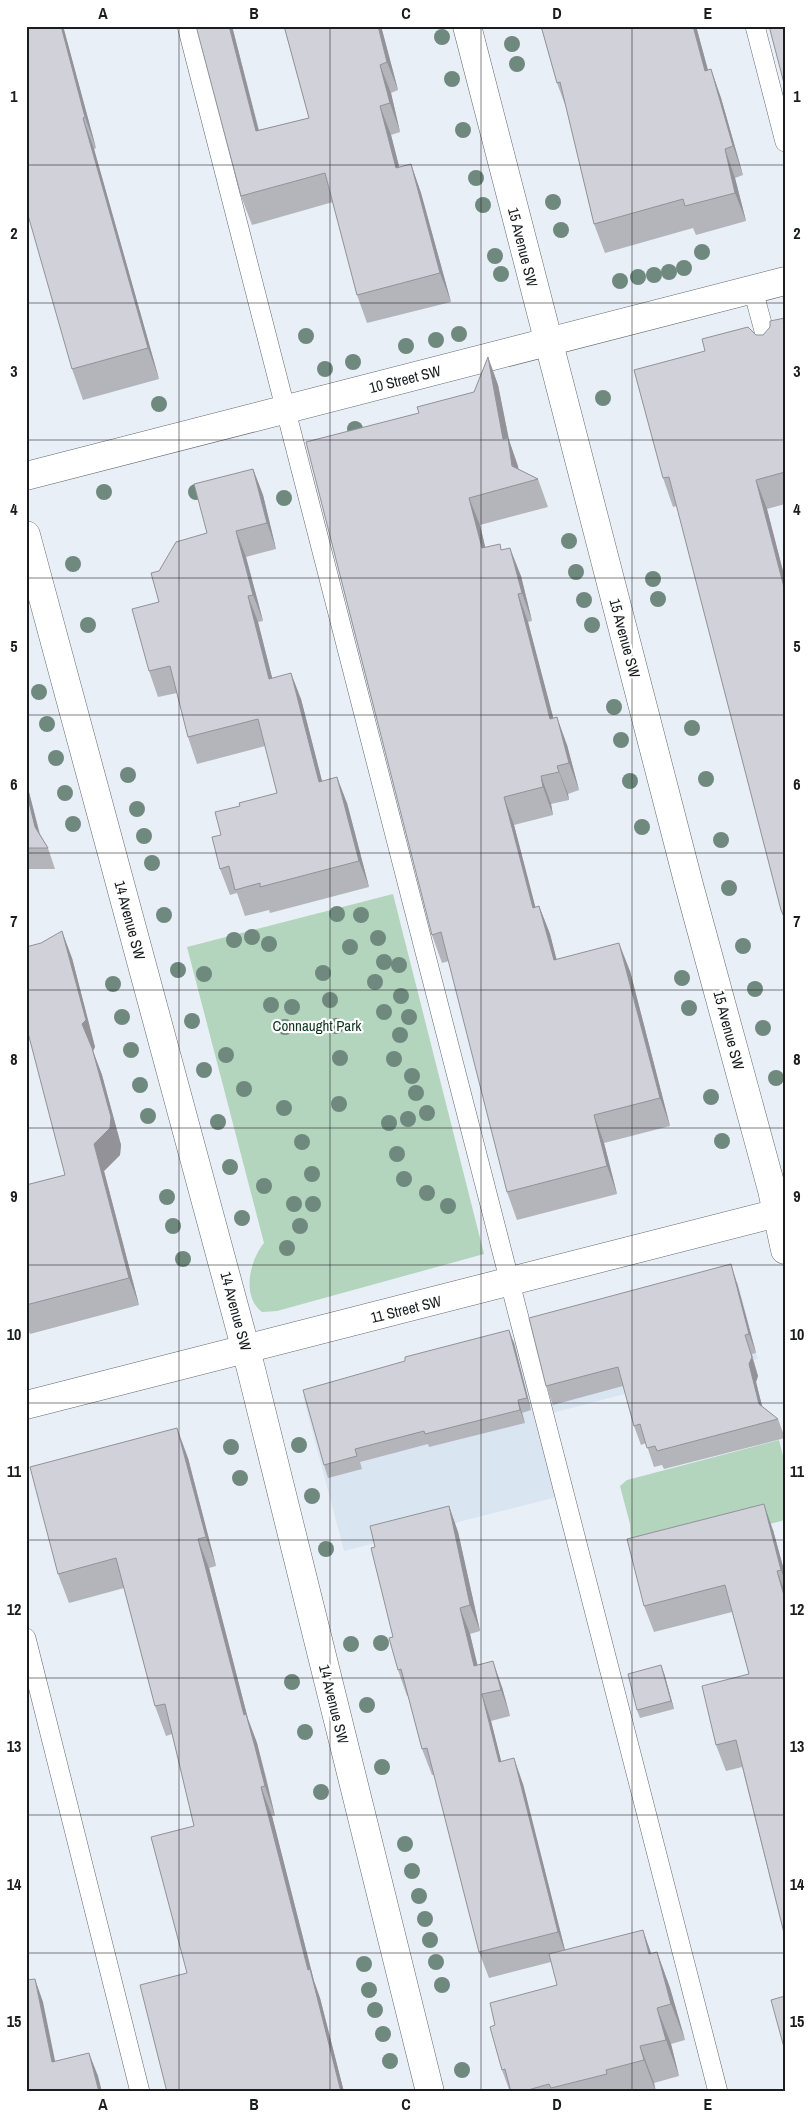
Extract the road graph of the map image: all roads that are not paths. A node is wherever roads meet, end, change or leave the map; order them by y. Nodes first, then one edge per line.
1 (187, 26) edge
2 (467, 26) edge
3 (755, 26) edge
4 (785, 142) edge
5 (785, 281) edge
6 (753, 290) junction
7 (547, 342) junction
8 (770, 353) edge
9 (286, 410) junction
10 (26, 476) edge
11 (26, 535) edge
12 (781, 1212) edge
13 (785, 1250) edge
14 (510, 1282) junction
15 (246, 1350) junction
16 (26, 1405) edge
17 (26, 1638) edge
18 (140, 2092) edge
19 (430, 2092) edge
20 (718, 2092) edge

1 - 9 lane
2 - 7 street, 15 Avenue SW
3 - 4 lane
5 - 6 street, 10 Street SW
6 - 7 street, 10 Street SW
6 - 8 lane
7 - 9 street, 10 Street SW
7 - 12 street, 15 Avenue SW
9 - 10 street, 10 Street SW
9 - 14 lane
11 - 15 street, 14 Avenue SW
12 - 13 street, 15 Avenue SW
12 - 14 street, 11 Street SW
14 - 15 street, 11 Street SW
14 - 20 lane
15 - 16 street, 11 Street SW
15 - 19 street, 14 Avenue SW
17 - 18 lane

